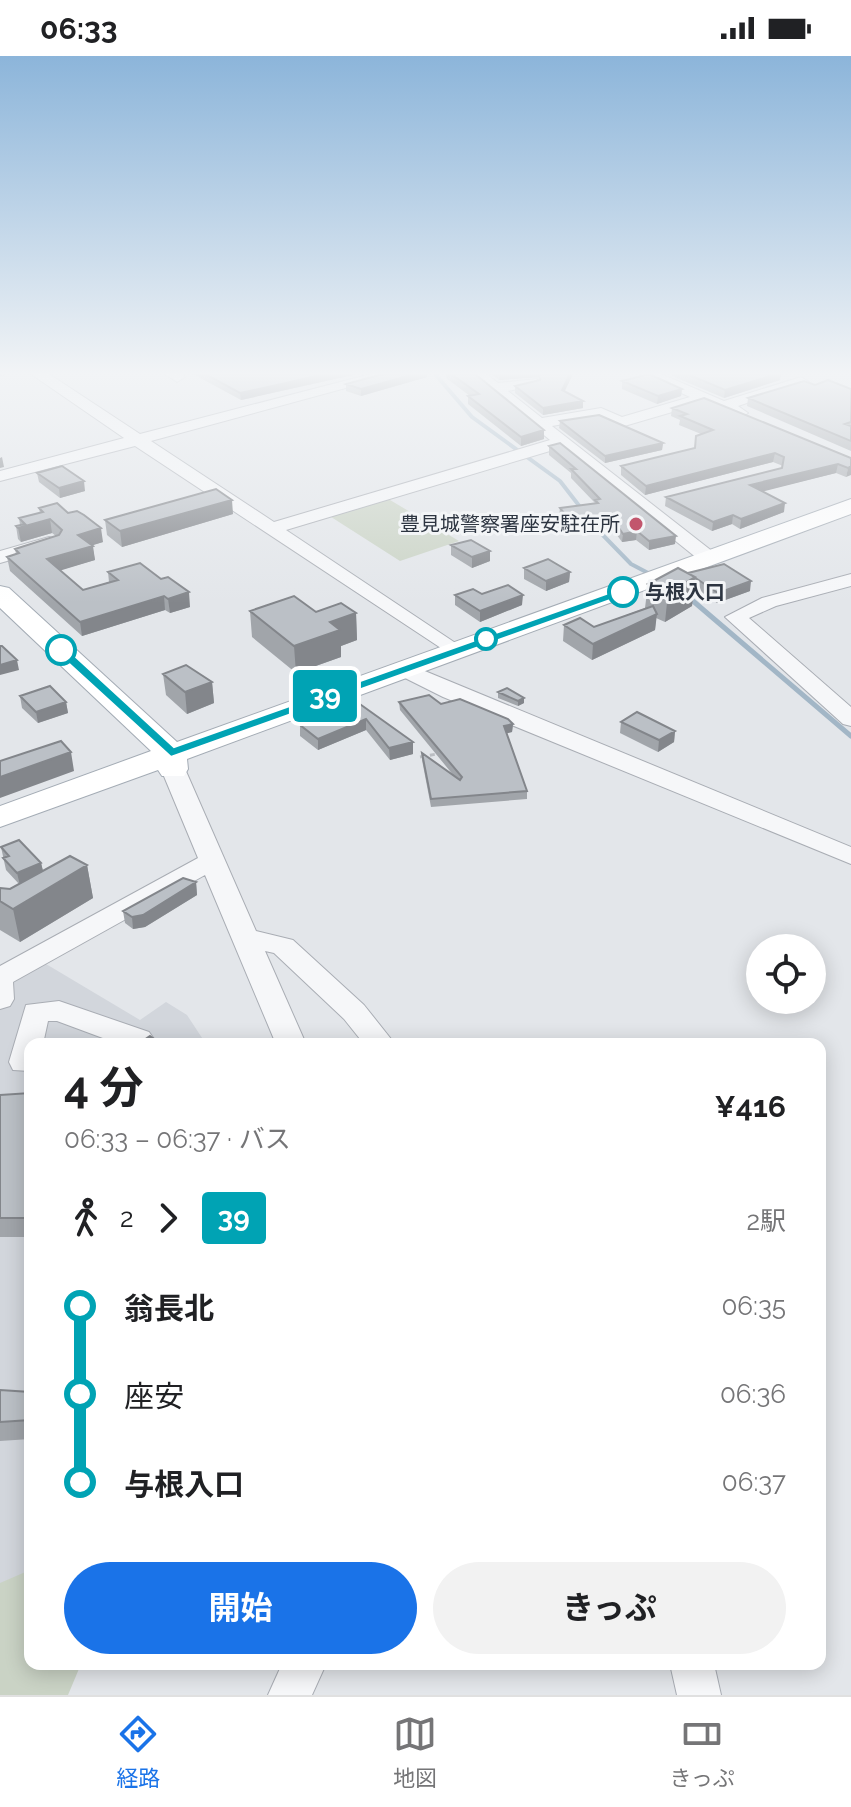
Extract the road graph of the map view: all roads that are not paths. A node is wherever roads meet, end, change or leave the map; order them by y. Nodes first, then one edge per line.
1 (97, 450) edge
2 (153, 450) edge
3 (534, 450) edge
4 (572, 450) edge
5 (621, 468) edge
6 (599, 472) junction
7 (0, 476) edge
8 (661, 499) dead end
9 (640, 504) junction
10 (851, 506) edge
11 (271, 529) junction
12 (53, 542) edge
13 (0, 557) edge
14 (710, 559) junction
15 (847, 584) edge
16 (0, 594) edge
17 (567, 612) junction
18 (0, 620) edge
19 (453, 650) junction
20 (411, 672) junction
21 (851, 719) edge
22 (164, 761) junction
23 (0, 817) edge
24 (0, 835) edge
25 (851, 856) edge
26 (211, 861) junction
27 (247, 938) junction
28 (2, 985) edge
29 (27, 1038) edge
30 (136, 1038) edge
31 (289, 1038) edge
32 (375, 1038) edge
33 (301, 1670) edge
34 (693, 1670) edge
35 (290, 1695) edge
36 (699, 1695) edge

1 - 7 street
2 - 11 street
3 - 11 street
4 - 6 street
5 - 6 street
6 - 9 street
8 - 9 street
9 - 14 street
10 - 14 main road
11 - 19 street
12 - 13 street
14 - 17 main road
15 - 21 street
16 - 22 main road
17 - 19 main road
17 - 20 main road
18 - 22 main road
19 - 20 main road
20 - 22 main road
20 - 25 street
22 - 23 main road
22 - 24 main road
22 - 26 street
26 - 27 street
26 - 28 street
27 - 31 street
27 - 32 street
29 - 30 street
33 - 35 street
34 - 36 street

